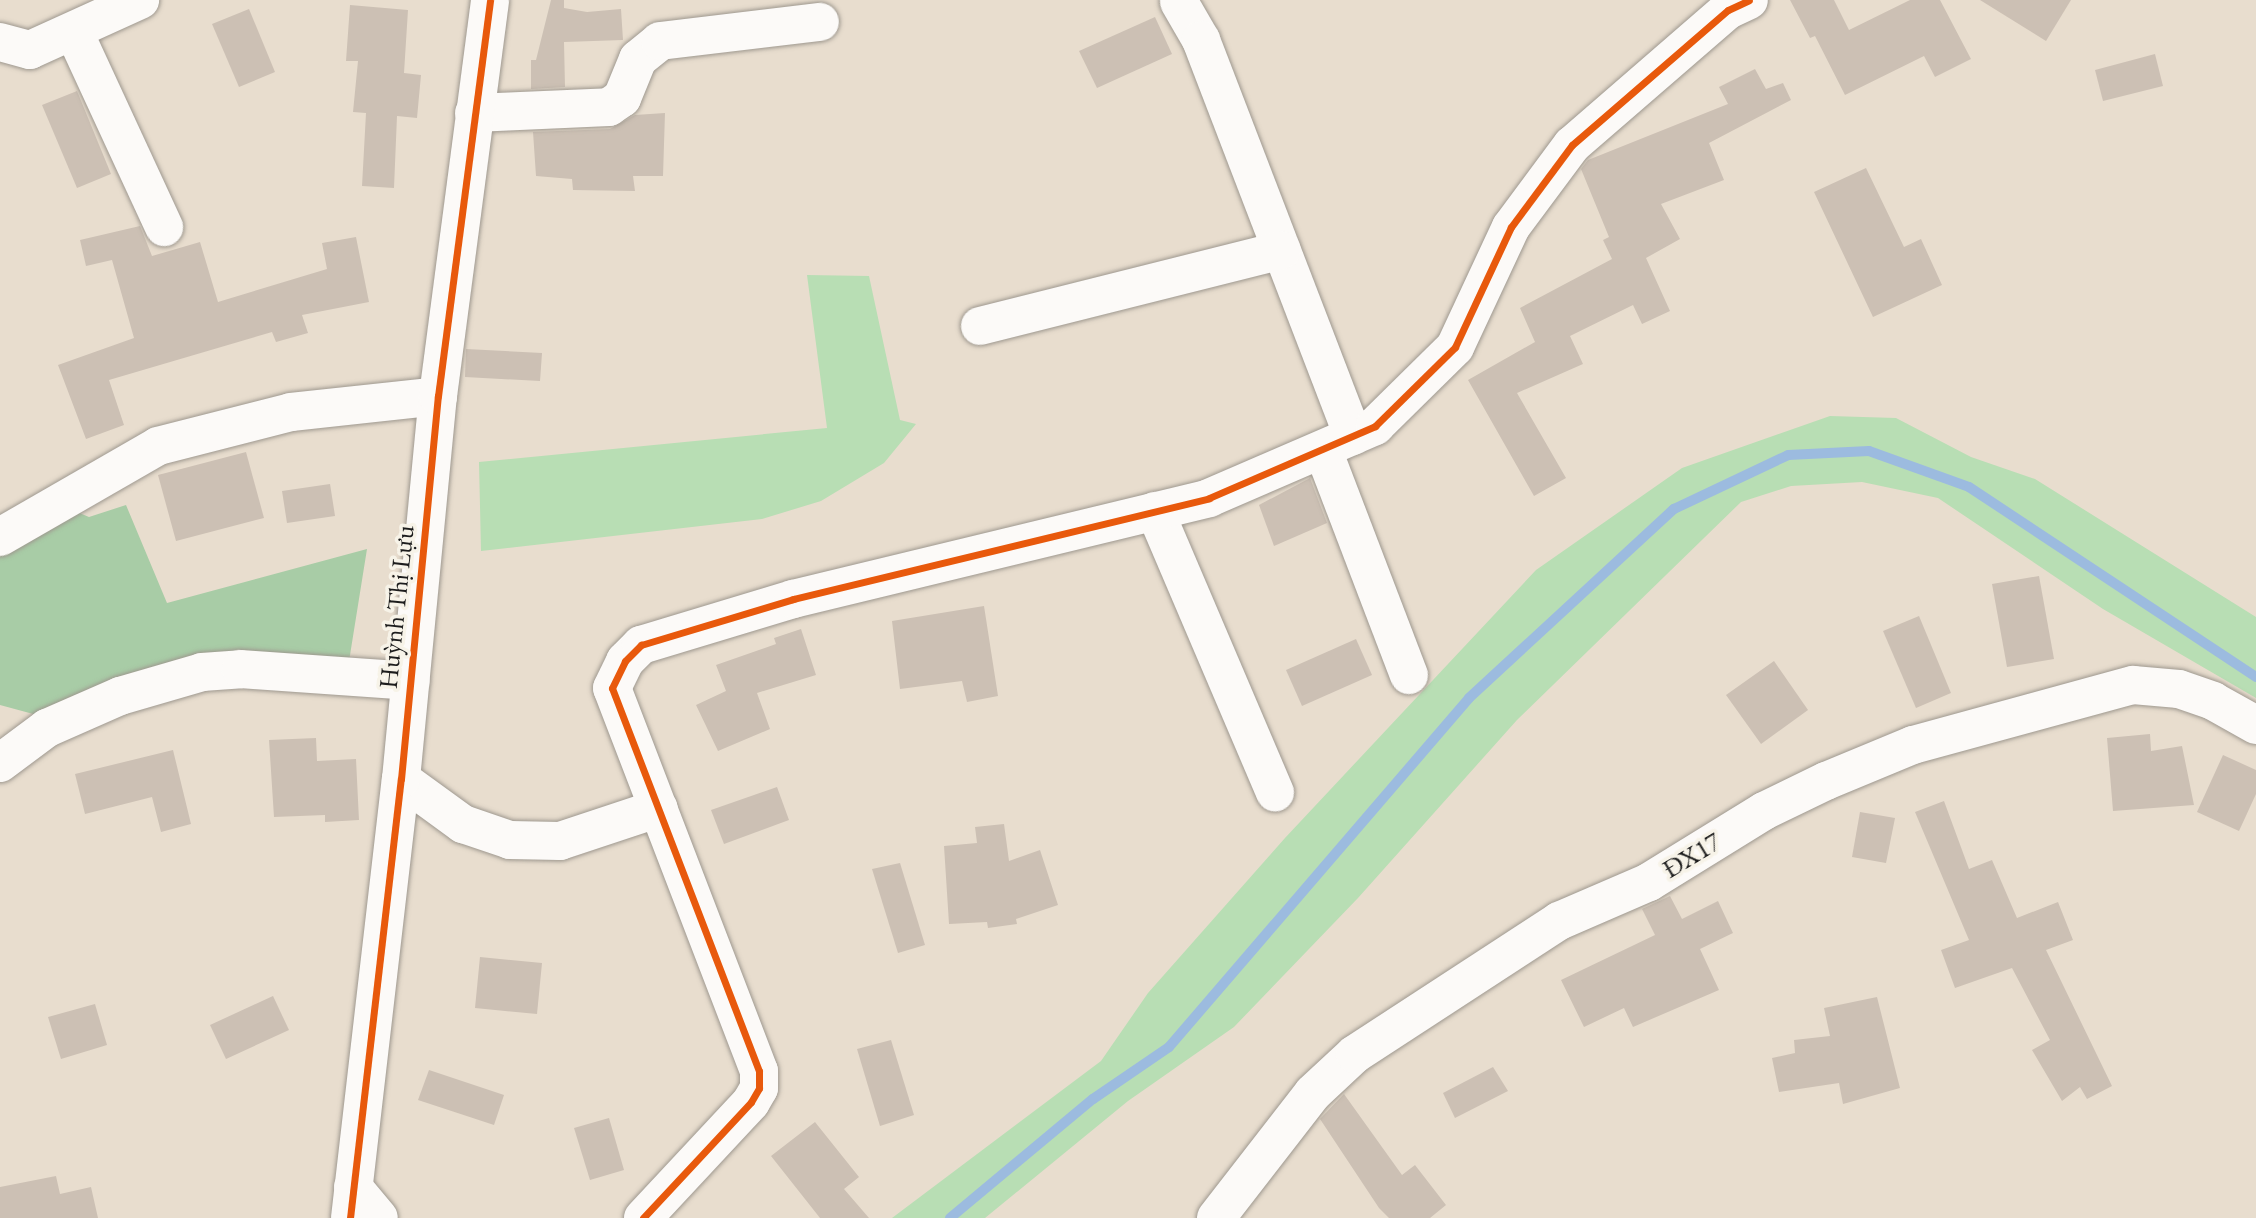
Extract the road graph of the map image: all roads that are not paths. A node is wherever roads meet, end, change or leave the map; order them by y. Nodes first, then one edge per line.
1 (140, 0) edge
2 (489, 0) edge
3 (1749, 0) edge
4 (1179, 2) edge
5 (820, 22) dead end
6 (74, 32) junction
7 (0, 42) edge
8 (474, 113) junction
9 (164, 227) dead end
10 (1282, 250) junction
11 (979, 326) dead end
12 (438, 396) junction
13 (1338, 443) junction
14 (1155, 511) junction
15 (0, 537) edge
16 (1409, 675) dead end
17 (411, 681) junction
18 (2256, 725) edge
19 (0, 763) edge
20 (401, 779) junction
21 (1275, 792) dead end
22 (659, 808) junction
23 (351, 1202) edge
24 (379, 1218) edge
25 (643, 1218) edge
26 (1216, 1218) edge

1 - 6 street
2 - 8 street, Huỳnh Thị Lựu
3 - 13 street
4 - 10 street
5 - 8 street
6 - 7 street
6 - 9 street
8 - 12 street, Huỳnh Thị Lựu
10 - 11 street
10 - 13 street
12 - 15 street
12 - 17 street, Huỳnh Thị Lựu
13 - 14 street
13 - 16 street
14 - 21 street
14 - 22 street
17 - 19 street
17 - 20 street, Huỳnh Thị Lựu
18 - 26 street, ĐX17
20 - 22 street
20 - 23 street, Huỳnh Thị Lựu
22 - 25 street
23 - 24 street

